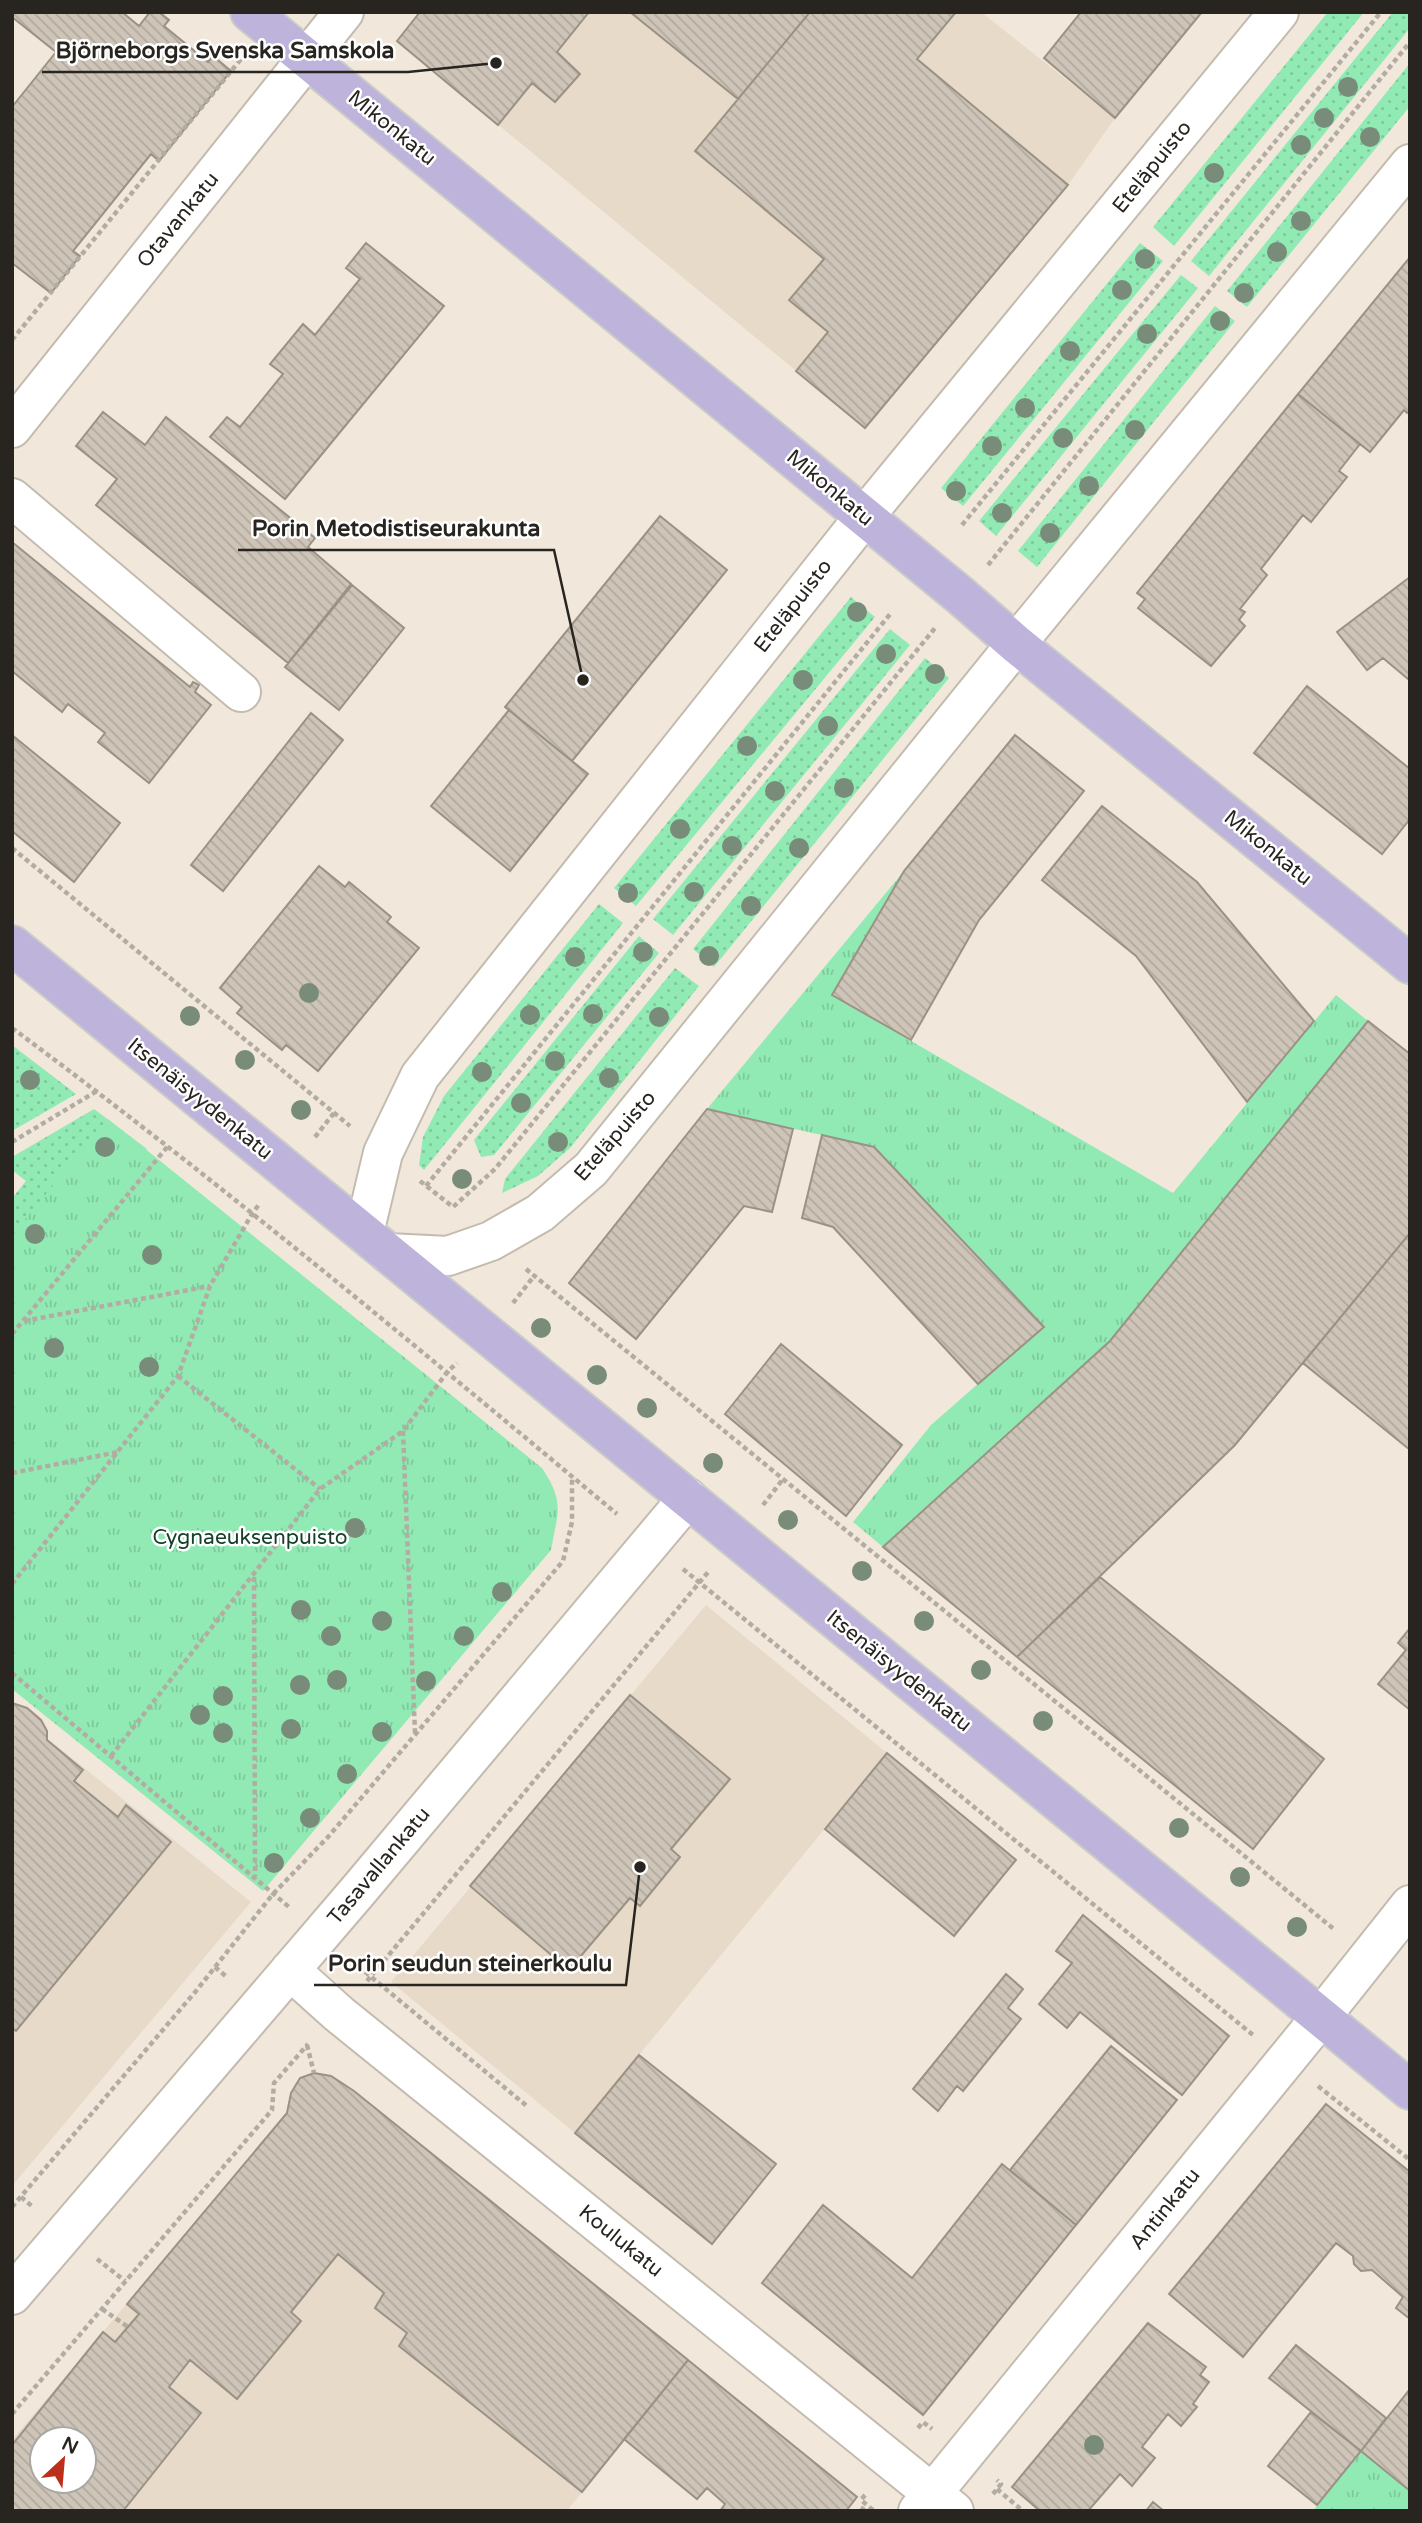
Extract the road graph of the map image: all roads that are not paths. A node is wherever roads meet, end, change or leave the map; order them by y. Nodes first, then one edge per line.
1 (344, 12) edge
2 (1279, 12) edge
3 (259, 19) edge
4 (307, 58) junction
5 (1410, 164) edge
6 (12, 428) edge
7 (12, 498) edge
8 (864, 517) junction
9 (1016, 644) junction
10 (241, 692) dead end
11 (12, 945) edge
12 (1410, 964) edge
13 (377, 1243) junction
14 (688, 1498) junction
15 (1410, 1905) edge
16 (290, 1970) junction
17 (1321, 2017) junction
18 (1410, 2090) edge
19 (12, 2295) edge
20 (935, 2505) edge

1 - 4 street, Otavankatu
2 - 8 street, Eteläpuisto
3 - 4 main road, Mikonkatu
4 - 6 street, Otavankatu
4 - 8 main road, Mikonkatu
5 - 9 street, Eteläpuisto
7 - 10 street
8 - 9 main road, Mikonkatu
8 - 13 street, Eteläpuisto
9 - 12 main road, Mikonkatu
9 - 13 street, Eteläpuisto
11 - 13 main road, Itsenäisyydenkatu
13 - 14 main road, Itsenäisyydenkatu
14 - 16 street, Tasavallankatu
14 - 17 main road, Itsenäisyydenkatu
15 - 17 street, Antinkatu
16 - 19 street, Tasavallankatu
16 - 20 street, Koulukatu
17 - 18 main road, Itsenäisyydenkatu
17 - 20 street, Antinkatu

